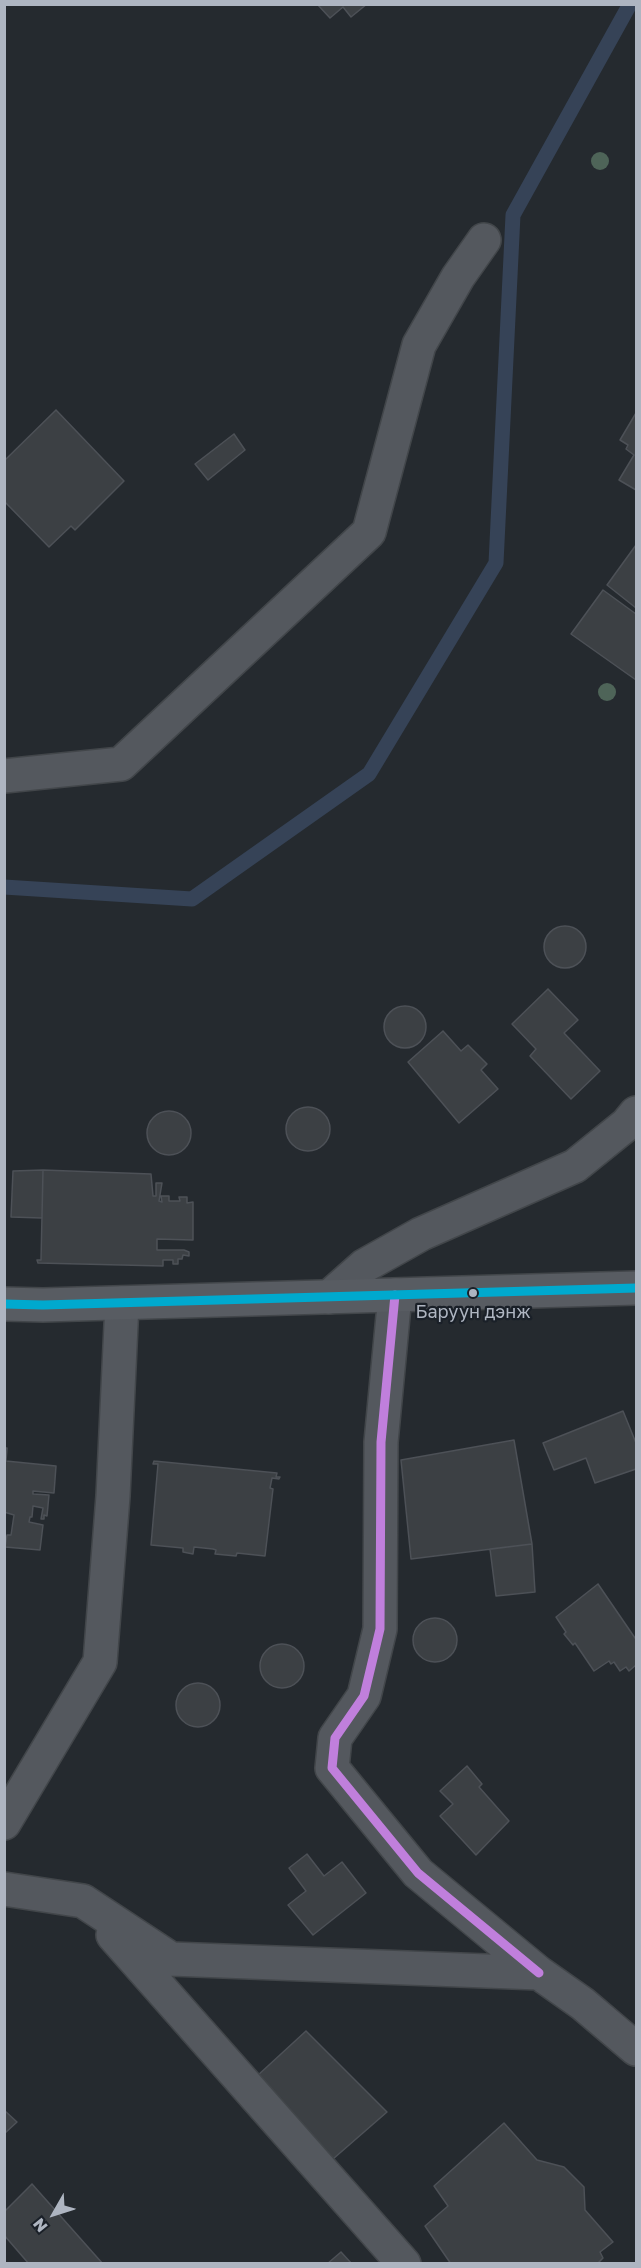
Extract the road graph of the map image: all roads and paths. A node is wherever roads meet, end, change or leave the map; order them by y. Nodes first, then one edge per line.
1 (484, 240) dead end
2 (4, 777) edge
3 (636, 1113) edge
4 (636, 1288) edge
5 (395, 1295) junction
6 (329, 1297) junction
7 (122, 1303) junction
8 (4, 1304) edge
9 (4, 1823) edge
10 (4, 1889) edge
11 (83, 1901) junction
12 (539, 1974) junction
13 (636, 2049) edge
14 (404, 2264) edge

1 - 2 street
3 - 6 street
4 - 5 main road
5 - 6 main road
5 - 12 street
6 - 7 main road
7 - 8 main road
7 - 9 street
10 - 11 street
11 - 12 street
11 - 14 street
12 - 13 street

